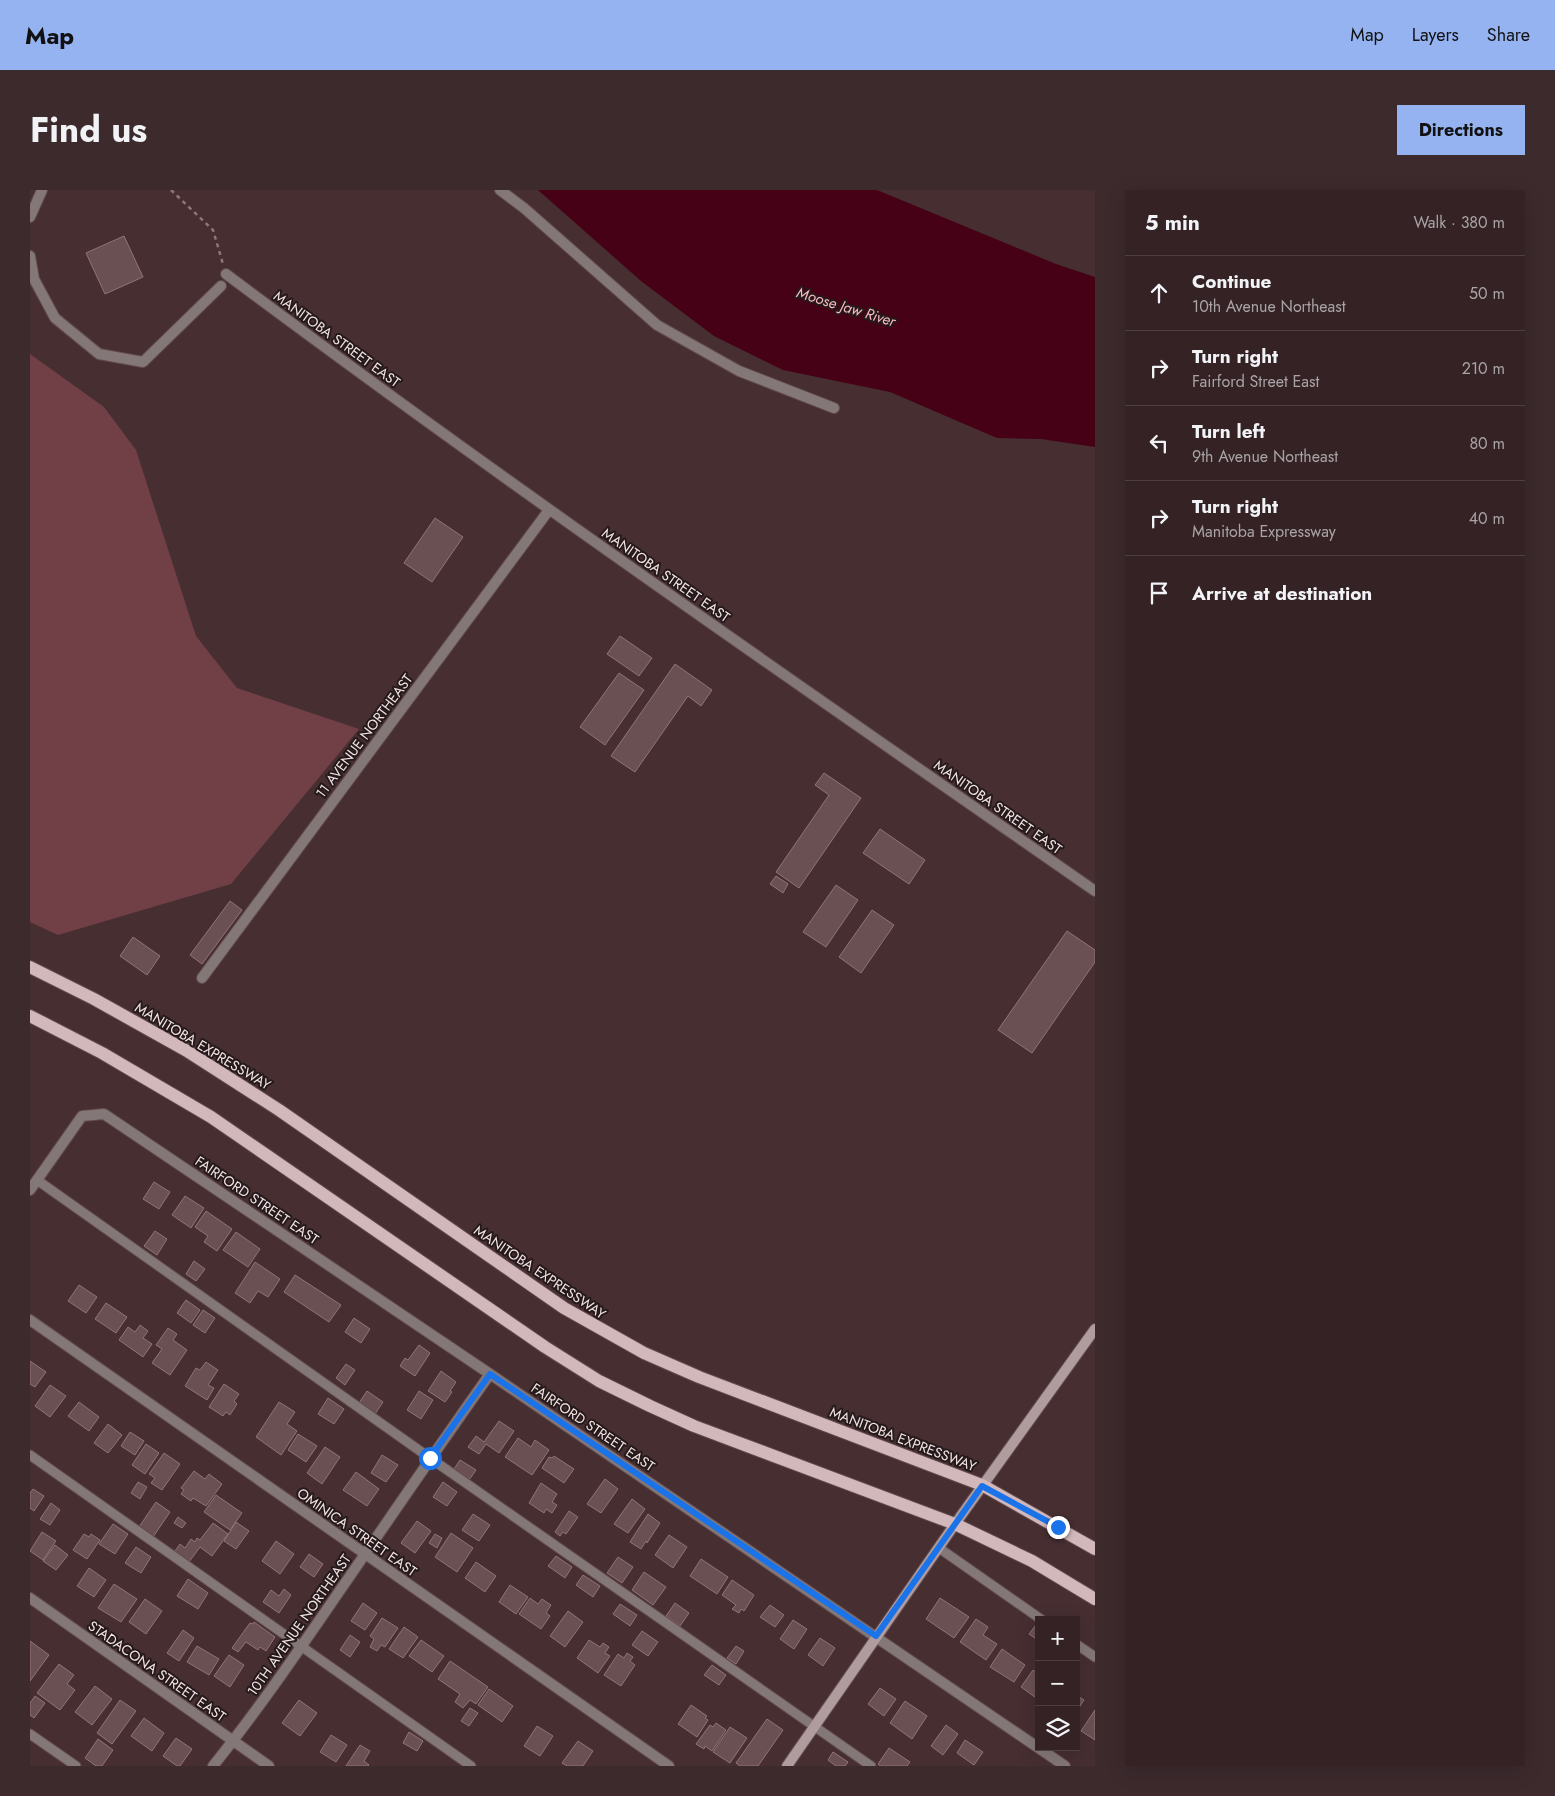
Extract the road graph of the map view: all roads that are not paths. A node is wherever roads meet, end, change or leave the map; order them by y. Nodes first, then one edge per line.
1 (42, 190) edge
2 (500, 190) edge
3 (30, 217) edge
4 (30, 256) edge
5 (226, 274) road end
6 (221, 286) dead end
7 (834, 408) dead end
8 (549, 510) junction
9 (1095, 891) edge
10 (30, 967) edge
11 (202, 978) dead end
12 (30, 1016) edge
13 (37, 1180) junction
14 (30, 1190) edge
15 (30, 1320) edge
16 (1095, 1329) edge
17 (490, 1374) junction
18 (30, 1455) edge
19 (430, 1458) junction
20 (982, 1486) junction
21 (955, 1524) junction
22 (939, 1548) junction
23 (1095, 1549) edge
24 (364, 1555) junction
25 (30, 1598) edge
26 (1095, 1599) edge
27 (1036, 1616) edge
28 (876, 1636) junction
29 (301, 1647) junction
30 (1080, 1647) edge
31 (1095, 1657) edge
32 (815, 1727) junction
33 (30, 1734) edge
34 (233, 1741) junction
35 (76, 1766) edge
36 (212, 1766) edge
37 (269, 1766) edge
38 (471, 1766) edge
39 (669, 1766) edge
40 (787, 1766) edge
41 (871, 1766) edge
42 (1065, 1766) edge

1 - 3 street
2 - 7 street
4 - 6 street
5 - 8 street, MANITOBA STREET EAST
8 - 9 street, MANITOBA STREET EAST
8 - 11 street, 11 AVENUE NORTHEAST
10 - 20 main road, MANITOBA EXPRESSWAY
12 - 21 main road
13 - 14 street
13 - 17 street, FAIRFORD STREET EAST
13 - 19 lane
15 - 24 street, OMINICA STREET EAST
16 - 20 street
17 - 19 street, 10TH AVENUE NORTHEAST
17 - 28 street, FAIRFORD STREET EAST
18 - 29 lane
19 - 24 street, 10TH AVENUE NORTHEAST
19 - 32 lane
20 - 21 street
20 - 23 main road, MANITOBA EXPRESSWAY
21 - 22 street
21 - 26 main road
22 - 27 lane
22 - 28 street
24 - 29 street, 10TH AVENUE NORTHEAST
24 - 39 street, OMINICA STREET EAST
25 - 34 street, STADACONA STREET EAST
28 - 32 street
28 - 42 street, FAIRFORD STREET EAST
29 - 34 street, 10TH AVENUE NORTHEAST
29 - 38 lane
30 - 31 lane
32 - 40 street
32 - 41 lane
33 - 35 lane
34 - 36 street, 10TH AVENUE NORTHEAST
34 - 37 street, STADACONA STREET EAST

